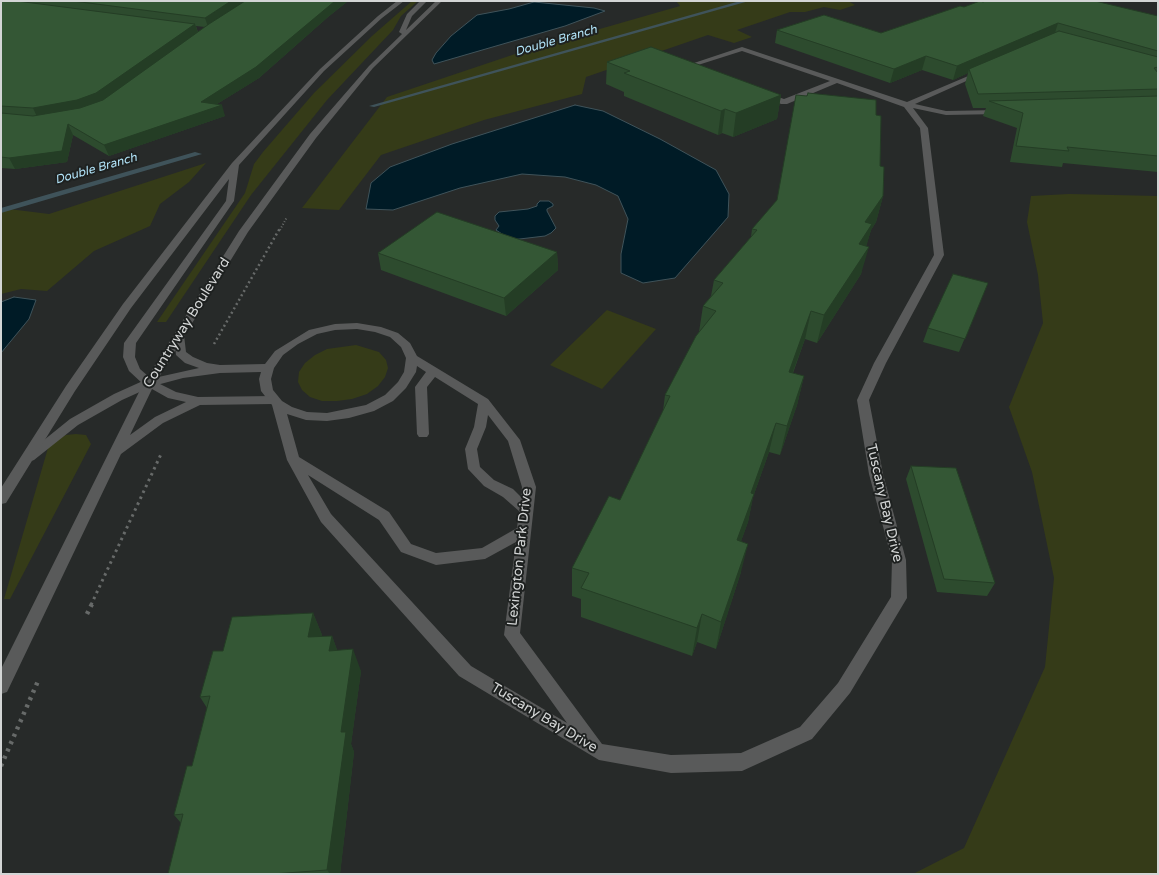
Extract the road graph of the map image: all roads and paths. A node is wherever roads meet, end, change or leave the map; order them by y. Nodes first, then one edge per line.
1 (401, 1) edge
2 (424, 1) edge
3 (439, 1) edge
4 (400, 37) junction
5 (989, 69) edge
6 (708, 72) edge
7 (837, 81) junction
8 (759, 92) edge
9 (907, 105) junction
10 (1010, 112) edge
11 (235, 165) junction
12 (291, 212) dead end
13 (179, 335) junction
14 (214, 346) dead end
15 (412, 358) junction
16 (268, 368) junction
17 (220, 369) junction
18 (433, 371) junction
19 (149, 383) junction
20 (421, 387) junction
21 (388, 398) junction
22 (198, 401) junction
23 (276, 402) junction
24 (484, 402) junction
25 (423, 434) dead end
26 (164, 448) dead end
27 (116, 451) junction
28 (27, 458) junction
29 (293, 460) junction
30 (1, 499) edge
31 (526, 509) junction
32 (524, 531) junction
33 (87, 614) dead end
34 (1, 687) edge
35 (598, 752) junction

1 - 11 street
2 - 4 street
3 - 4 street, Countryway Boulevard
4 - 13 street, Countryway Boulevard
5 - 9 street
6 - 7 street
7 - 8 street
7 - 9 street
9 - 10 street
9 - 35 street, Tuscany Bay Drive
11 - 19 street
11 - 28 street
12 - 14 path
13 - 17 street
13 - 19 street, Countryway Boulevard
15 - 16 street, Lexington Park Drive
15 - 18 street, Lexington Park Drive
15 - 21 street
16 - 17 street
16 - 23 street
17 - 19 street
18 - 20 street
18 - 24 street, Lexington Park Drive
19 - 22 street
19 - 27 street, Countryway Boulevard
19 - 28 street
20 - 21 street
20 - 25 street
21 - 23 street
22 - 23 street
22 - 27 street
23 - 29 street, Tuscany Bay Drive
24 - 31 street, Lexington Park Drive
24 - 31 street
26 - 33 path
27 - 34 street, Countryway Boulevard
28 - 30 street
29 - 32 street
29 - 35 street, Tuscany Bay Drive
31 - 32 street, Lexington Park Drive
32 - 35 street, Lexington Park Drive

